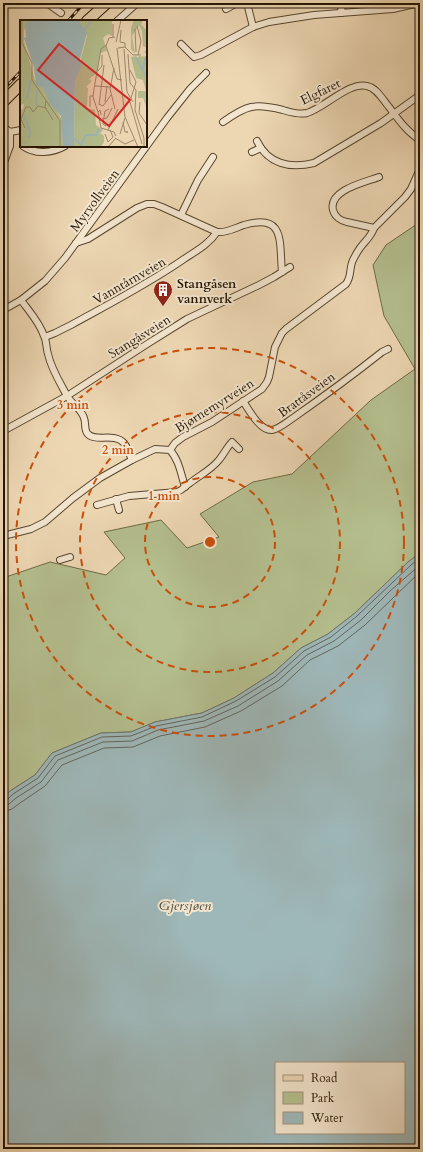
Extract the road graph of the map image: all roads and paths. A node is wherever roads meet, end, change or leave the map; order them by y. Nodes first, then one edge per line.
1 (47, 3) edge
2 (108, 3) edge
3 (237, 3) edge
4 (248, 3) edge
5 (342, 3) edge
6 (419, 3) edge
7 (410, 4) edge
8 (135, 6) dead end
9 (226, 9) dead end
10 (341, 13) junction
11 (61, 14) dead end
12 (88, 20) edge
13 (118, 20) edge
14 (253, 27) junction
15 (181, 44) dead end
16 (206, 73) dead end
17 (20, 85) edge
18 (420, 95) edge
19 (3, 102) edge
20 (394, 114) junction
21 (229, 118) junction
22 (223, 122) dead end
23 (233, 124) dead end
24 (3, 127) edge
25 (20, 130) edge
26 (10, 132) junction
27 (420, 140) edge
28 (257, 141) dead end
29 (147, 145) edge
30 (25, 147) edge
31 (63, 147) edge
32 (146, 147) edge
33 (261, 148) junction
34 (252, 152) dead end
35 (213, 157) dead end
36 (3, 165) edge
37 (420, 169) edge
38 (379, 178) dead end
39 (181, 215) junction
40 (374, 228) junction
41 (217, 232) junction
42 (76, 243) junction
43 (290, 267) dead end
44 (282, 272) junction
45 (21, 300) junction
46 (3, 310) edge
47 (45, 337) junction
48 (388, 349) dead end
49 (67, 396) junction
50 (243, 401) junction
51 (3, 431) edge
52 (239, 449) dead end
53 (170, 450) junction
54 (132, 460) junction
55 (185, 487) junction
56 (116, 500) junction
57 (97, 505) dead end
58 (119, 510) dead end
59 (3, 536) edge
60 (70, 556) dead end
61 (60, 560) dead end

1 - 11 street
2 - 12 main road
3 - 9 street
4 - 14 street
5 - 10 street
6 - 7 street
7 - 10 street
8 - 13 street
10 - 14 street
14 - 15 street
16 - 29 street, Myrvollveien
17 - 19 main road
18 - 20 street
20 - 21 street, Elgfaret
20 - 27 street, Elgfaret
20 - 33 street
21 - 22 street, Elgfaret
21 - 23 street
24 - 26 street
25 - 26 street
26 - 36 street
28 - 33 street
30 - 31 street
32 - 42 street, Myrvollveien
33 - 34 street
35 - 39 street
37 - 40 street, Bjørnemyrveien
38 - 40 street
39 - 41 street
39 - 42 street
40 - 50 street, Bjørnemyrveien
41 - 44 street
41 - 47 street, Vanntårnveien
42 - 45 street, Myrvollveien
43 - 44 street, Stangåsveien
44 - 49 street, Stangåsveien
45 - 46 street, Myrvollveien
45 - 47 street
47 - 49 street
48 - 50 street, Brattåsveien
49 - 51 street, Stangåsveien
49 - 54 street
50 - 53 street, Bjørnemyrveien
52 - 55 street
53 - 54 street, Bjørnemyrveien
53 - 55 street, Bjørnemyrveien
54 - 59 street, Bjørnemyrveien
55 - 56 street
56 - 57 street
56 - 58 street
60 - 61 street

